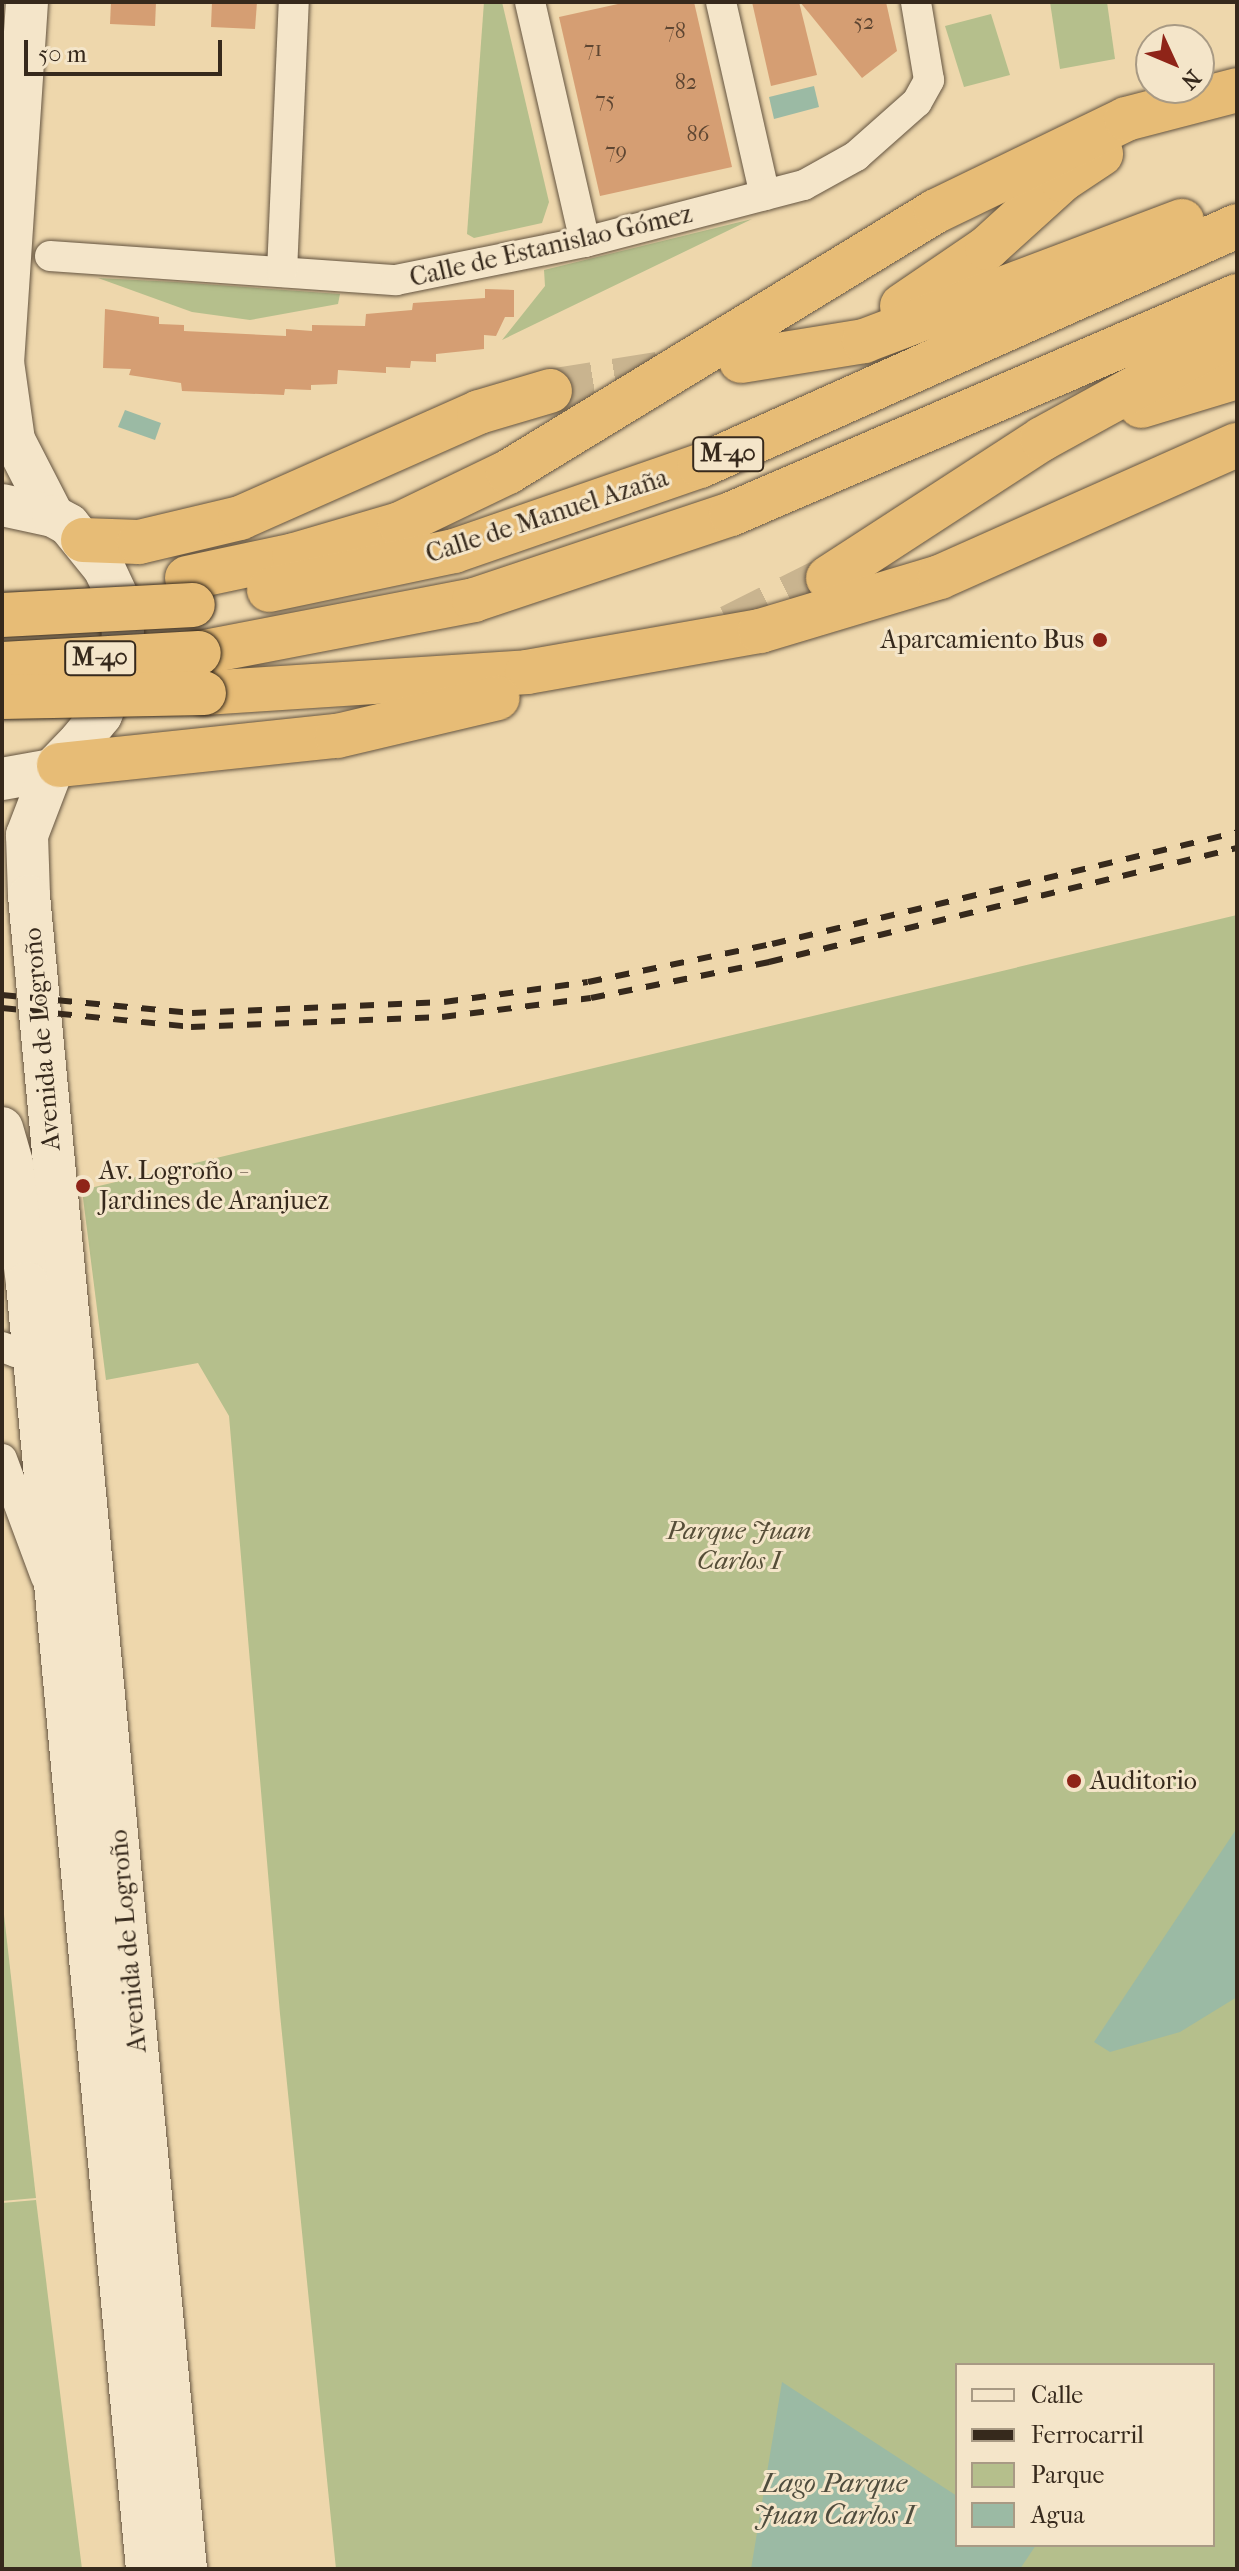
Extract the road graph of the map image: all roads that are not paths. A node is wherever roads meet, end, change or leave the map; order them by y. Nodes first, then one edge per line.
1 (27, 2) edge
2 (294, 2) edge
3 (530, 2) edge
4 (721, 2) edge
5 (916, 2) edge
6 (1232, 91) edge
7 (765, 195) junction
8 (1237, 200) edge
9 (1237, 226) edge
10 (585, 242) junction
11 (50, 256) dead end
12 (282, 272) junction
13 (1237, 296) edge
14 (1237, 332) edge
15 (794, 353) junction
16 (741, 361) dead end
17 (1237, 377) edge
18 (550, 391) tunnel mouth
19 (1042, 439) junction
20 (1237, 445) edge
21 (2, 505) edge
22 (68, 528) junction
23 (828, 578) tunnel mouth
24 (2, 589) edge
25 (190, 592) junction
26 (2, 615) edge
27 (2, 664) edge
28 (201, 673) junction
29 (2, 697) edge
30 (498, 698) dead end
31 (55, 768) junction
32 (2, 779) edge
33 (2, 1128) edge
34 (11, 1246) edge
35 (68, 1313) junction
36 (17, 1348) edge
37 (2, 1459) edge
38 (56, 1600) junction
39 (147, 2569) edge
40 (186, 2569) edge

1 - 22 main road
2 - 12 street
3 - 10 street
4 - 7 street
5 - 7 street, Calle de Estanislao Gómez
6 - 15 highway
6 - 25 highway
7 - 10 street, Calle de Estanislao Gómez
8 - 15 highway
9 - 25 highway, Calle de Manuel Azaña / M-40
10 - 12 street, Calle de Estanislao Gómez
11 - 12 street, Calle de Estanislao Gómez
13 - 28 highway, Calle de Manuel Azaña / M-40
14 - 19 highway
15 - 16 highway
17 - 19 highway
18 - 22 highway
19 - 23 highway
20 - 28 highway
21 - 22 main road
22 - 31 main road, Avenida de Logroño
24 - 25 highway
25 - 26 highway, Calle de Manuel Azaña / M-40, bridge
27 - 28 highway, Calle de Manuel Azaña / M-40, bridge
28 - 29 highway, bridge
30 - 31 highway
31 - 32 main road
31 - 35 main road, Avenida de Logroño
33 - 34 main road, Avenida de Logroño
34 - 36 main road, Avenida de Logroño
35 - 36 street
35 - 40 main road, Avenida de Logroño
36 - 38 main road, Avenida de Logroño
37 - 38 street, Avenida de Logroño
38 - 39 main road, Avenida de Logroño

